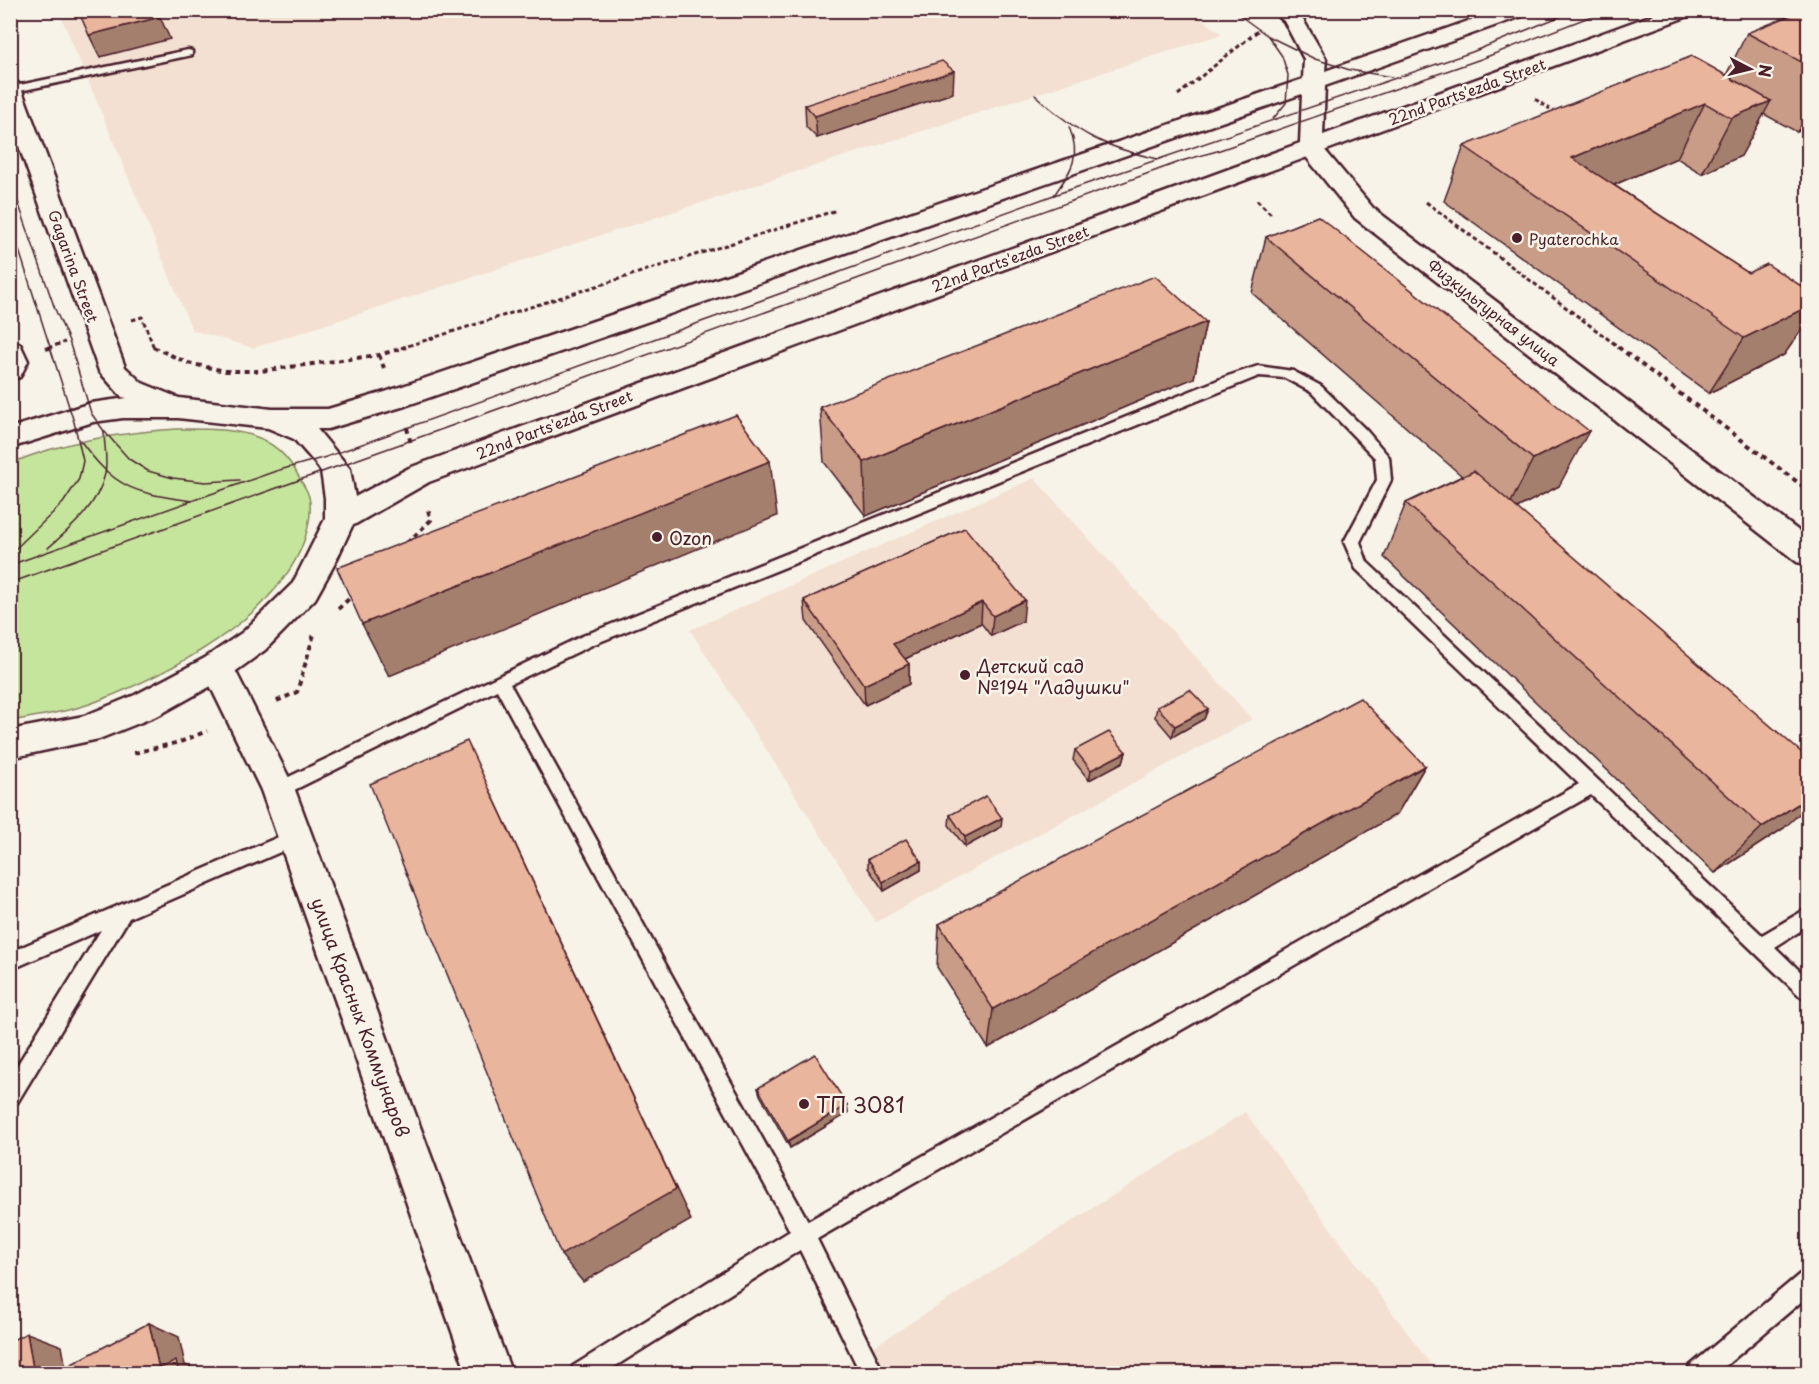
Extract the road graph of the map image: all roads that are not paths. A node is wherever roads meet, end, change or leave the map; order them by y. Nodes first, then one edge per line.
1 (1521, 10) edge
2 (1687, 10) edge
3 (1287, 14) edge
4 (188, 53) dead end
5 (1315, 81) junction
6 (11, 89) edge
7 (1311, 148) junction
8 (178, 408) junction
9 (272, 419) junction
10 (10, 438) edge
11 (340, 519) junction
12 (1809, 554) edge
13 (217, 667) junction
14 (500, 681) junction
15 (10, 744) edge
16 (1593, 785) junction
17 (278, 790) junction
18 (295, 838) junction
19 (123, 912) junction
20 (1809, 916) edge
21 (1762, 945) junction
22 (10, 961) edge
23 (1809, 991) edge
24 (10, 1096) edge
25 (804, 1235) junction
26 (1809, 1282) edge
27 (490, 1374) edge
28 (581, 1374) edge
29 (873, 1374) edge
30 (1698, 1374) edge

1 - 5 main road
2 - 7 main road, 22nd Parts'ezda Street
3 - 5 main road
4 - 6 lane
5 - 7 main road
5 - 9 main road
6 - 8 main road, Gagarina Street
7 - 11 main road, 22nd Parts'ezda Street
7 - 12 main road, Физкультурная улица
8 - 9 main road
8 - 10 main road
9 - 11 main road
11 - 13 main road
13 - 15 main road
13 - 17 main road, улица Красных Коммунаров
14 - 16 lane
14 - 17 lane
14 - 25 lane
16 - 21 lane
16 - 25 lane
17 - 18 main road, улица Красных Коммунаров
18 - 19 lane
18 - 27 main road, улица Красных Коммунаров
19 - 22 lane
19 - 24 lane
20 - 21 lane
21 - 23 lane
25 - 28 lane
25 - 29 lane
26 - 30 lane

